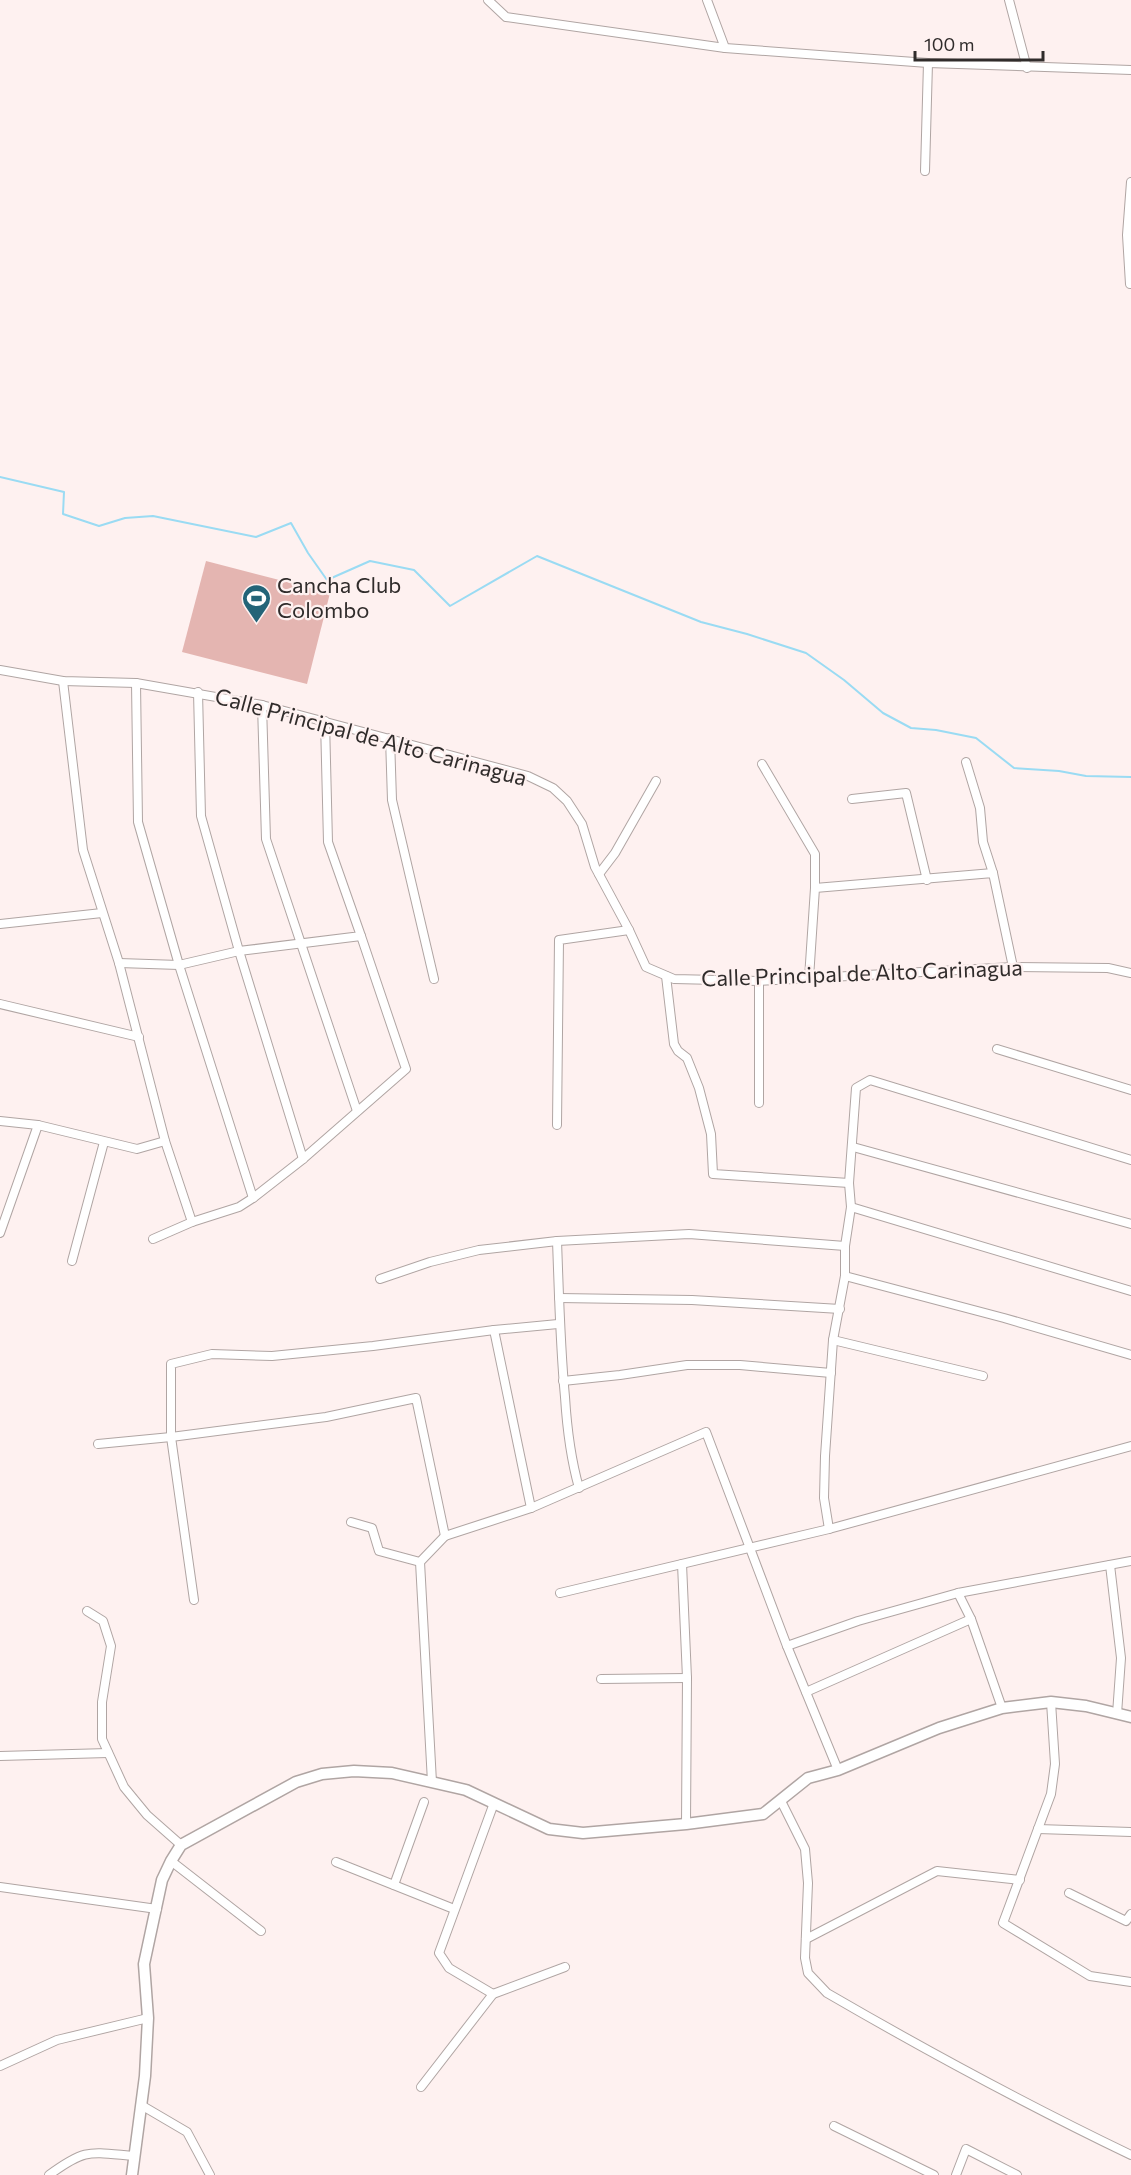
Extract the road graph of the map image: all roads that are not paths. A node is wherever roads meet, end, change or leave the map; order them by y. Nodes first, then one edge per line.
1 (488, 0) edge
2 (707, 0) edge
3 (1010, 0) edge
4 (725, 48) junction
5 (928, 63) junction
6 (1028, 68) junction
7 (1131, 70) edge
8 (925, 171) dead end
9 (1131, 182) edge
10 (1130, 284) edge
11 (0, 670) edge
12 (63, 681) junction
13 (136, 683) junction
14 (198, 692) junction
15 (262, 705) junction
16 (326, 721) junction
17 (390, 738) junction
18 (966, 762) dead end
19 (762, 764) dead end
20 (656, 781) dead end
21 (852, 799) dead end
22 (993, 873) junction
23 (599, 874) junction
24 (927, 880) junction
25 (815, 888) junction
26 (102, 913) junction
27 (0, 924) edge
28 (629, 930) junction
29 (361, 936) junction
30 (300, 942) junction
31 (239, 951) junction
32 (119, 963) junction
33 (179, 965) junction
34 (1012, 967) junction
35 (1131, 973) edge
36 (666, 976) junction
37 (809, 978) junction
38 (434, 979) dead end
39 (759, 981) junction
40 (0, 1004) edge
41 (139, 1037) junction
42 (997, 1049) dead end
43 (1131, 1090) edge
44 (759, 1103) dead end
45 (357, 1111) junction
46 (0, 1121) edge
47 (38, 1125) junction
48 (557, 1125) dead end
49 (165, 1141) junction
50 (104, 1142) junction
51 (853, 1147) junction
52 (303, 1159) junction
53 (1131, 1160) edge
54 (849, 1183) junction
55 (252, 1198) junction
56 (851, 1207) junction
57 (192, 1222) junction
58 (1131, 1224) edge
59 (0, 1233) edge
60 (153, 1239) dead end
61 (557, 1241) junction
62 (845, 1246) junction
63 (72, 1261) dead end
64 (845, 1276) junction
65 (380, 1279) dead end
66 (1131, 1291) edge
67 (559, 1298) junction
68 (840, 1309) junction
69 (558, 1324) junction
70 (494, 1330) junction
71 (833, 1340) junction
72 (1131, 1355) edge
73 (831, 1373) junction
74 (983, 1376) dead end
75 (563, 1381) junction
76 (171, 1437) junction
77 (98, 1444) dead end
78 (1131, 1446) edge
79 (579, 1488) junction
80 (531, 1508) junction
81 (351, 1522) dead end
82 (829, 1529) junction
83 (445, 1536) junction
84 (750, 1549) junction
85 (1131, 1561) edge
86 (420, 1562) junction
87 (682, 1564) junction
88 (1110, 1565) junction
89 (560, 1593) dead end
90 (958, 1593) junction
91 (194, 1600) dead end
92 (87, 1611) dead end
93 (971, 1619) junction
94 (787, 1646) junction
95 (687, 1678) junction
96 (601, 1679) dead end
97 (806, 1692) junction
98 (1051, 1702) junction
99 (1002, 1708) junction
100 (1117, 1714) junction
101 (1131, 1717) edge
102 (108, 1753) junction
103 (0, 1756) edge
104 (838, 1770) junction
105 (432, 1782) junction
106 (781, 1801) junction
107 (424, 1802) dead end
108 (494, 1803) junction
109 (686, 1824) junction
110 (1038, 1829) junction
111 (1131, 1833) edge
112 (181, 1845) junction
113 (171, 1861) junction
114 (336, 1862) dead end
115 (1020, 1880) junction
116 (394, 1885) junction
117 (0, 1887) edge
118 (1070, 1893) dead end
119 (157, 1909) junction
120 (454, 1909) junction
121 (1131, 1914) edge
122 (261, 1931) dead end
123 (806, 1939) junction
124 (565, 1967) dead end
125 (1131, 1982) edge
126 (493, 1994) junction
127 (148, 2018) junction
128 (0, 2066) edge
129 (421, 2087) dead end
130 (141, 2104) junction
131 (834, 2126) dead end
132 (1131, 2155) edge
133 (134, 2156) junction
134 (49, 2175) edge
135 (132, 2175) edge
136 (210, 2175) edge
137 (934, 2175) edge
138 (956, 2175) edge
139 (1017, 2175) edge

1 - 4 street
2 - 4 street
3 - 6 street
4 - 5 street
5 - 6 street
5 - 8 street
6 - 7 street
9 - 10 street
11 - 12 street, Calle Principal de Alto Carinagua
12 - 13 street, Calle Principal de Alto Carinagua
12 - 26 street
13 - 14 street, Calle Principal de Alto Carinagua
13 - 33 street
14 - 15 street, Calle Principal de Alto Carinagua
14 - 31 street
15 - 16 street, Calle Principal de Alto Carinagua
15 - 30 street
16 - 17 street, Calle Principal de Alto Carinagua
16 - 29 street
17 - 23 street, Calle Principal de Alto Carinagua
17 - 38 street
18 - 22 street
19 - 25 street
20 - 23 street
21 - 24 street
22 - 24 street
22 - 34 street
23 - 28 street, Calle Principal de Alto Carinagua
24 - 25 street
25 - 37 street
26 - 27 street
26 - 32 street
28 - 36 street, Calle Principal de Alto Carinagua
28 - 48 street
29 - 30 street
29 - 45 street
30 - 31 street
30 - 45 street
31 - 33 street
31 - 52 street
32 - 33 street
32 - 41 street
33 - 55 street
34 - 35 street, Calle Principal de Alto Carinagua
34 - 37 street, Calle Principal de Alto Carinagua
36 - 39 street, Calle Principal de Alto Carinagua
36 - 54 street
37 - 39 street, Calle Principal de Alto Carinagua
39 - 44 street
40 - 41 street
41 - 49 street
42 - 43 street
45 - 52 street
46 - 47 street
47 - 50 street
47 - 59 street
49 - 50 street
49 - 57 street
50 - 63 street
51 - 53 street
51 - 54 street
51 - 58 street
52 - 55 street
54 - 56 street
55 - 57 street
56 - 62 street
56 - 66 street
57 - 60 street
61 - 62 street
61 - 65 street
61 - 67 street
62 - 64 street
64 - 68 street
64 - 72 street
67 - 68 street
67 - 69 street
68 - 71 street
69 - 70 street
69 - 75 street
70 - 76 street
70 - 80 street
71 - 73 street
71 - 74 street
73 - 75 street
73 - 82 street
75 - 79 street
76 - 77 street
76 - 83 street
76 - 91 street
78 - 82 street
79 - 80 street
79 - 84 street
80 - 83 street
81 - 86 street
82 - 84 street
83 - 86 street
84 - 87 street
84 - 94 street
85 - 88 street
86 - 105 street
87 - 89 street
87 - 95 street
88 - 90 street
88 - 100 street
90 - 93 street
90 - 94 street
92 - 102 street
93 - 97 street
93 - 99 street
94 - 97 street
95 - 96 street
95 - 109 street
97 - 104 street
98 - 99 street
98 - 100 street
98 - 110 street
99 - 104 street
100 - 101 street
102 - 103 street
102 - 112 street
104 - 106 street
105 - 108 street
105 - 112 street
106 - 109 street
106 - 123 street
107 - 116 street
108 - 109 street
108 - 120 street
110 - 111 street
110 - 115 street
112 - 113 street
113 - 119 street
113 - 122 street
114 - 116 street
115 - 123 street
115 - 125 street
116 - 120 street
117 - 119 street
118 - 121 street
119 - 127 street
120 - 126 street
123 - 132 street
124 - 126 street
126 - 129 street
127 - 128 street
127 - 130 street
130 - 133 street
130 - 136 street
131 - 137 street
133 - 134 street
133 - 135 street
138 - 139 street

